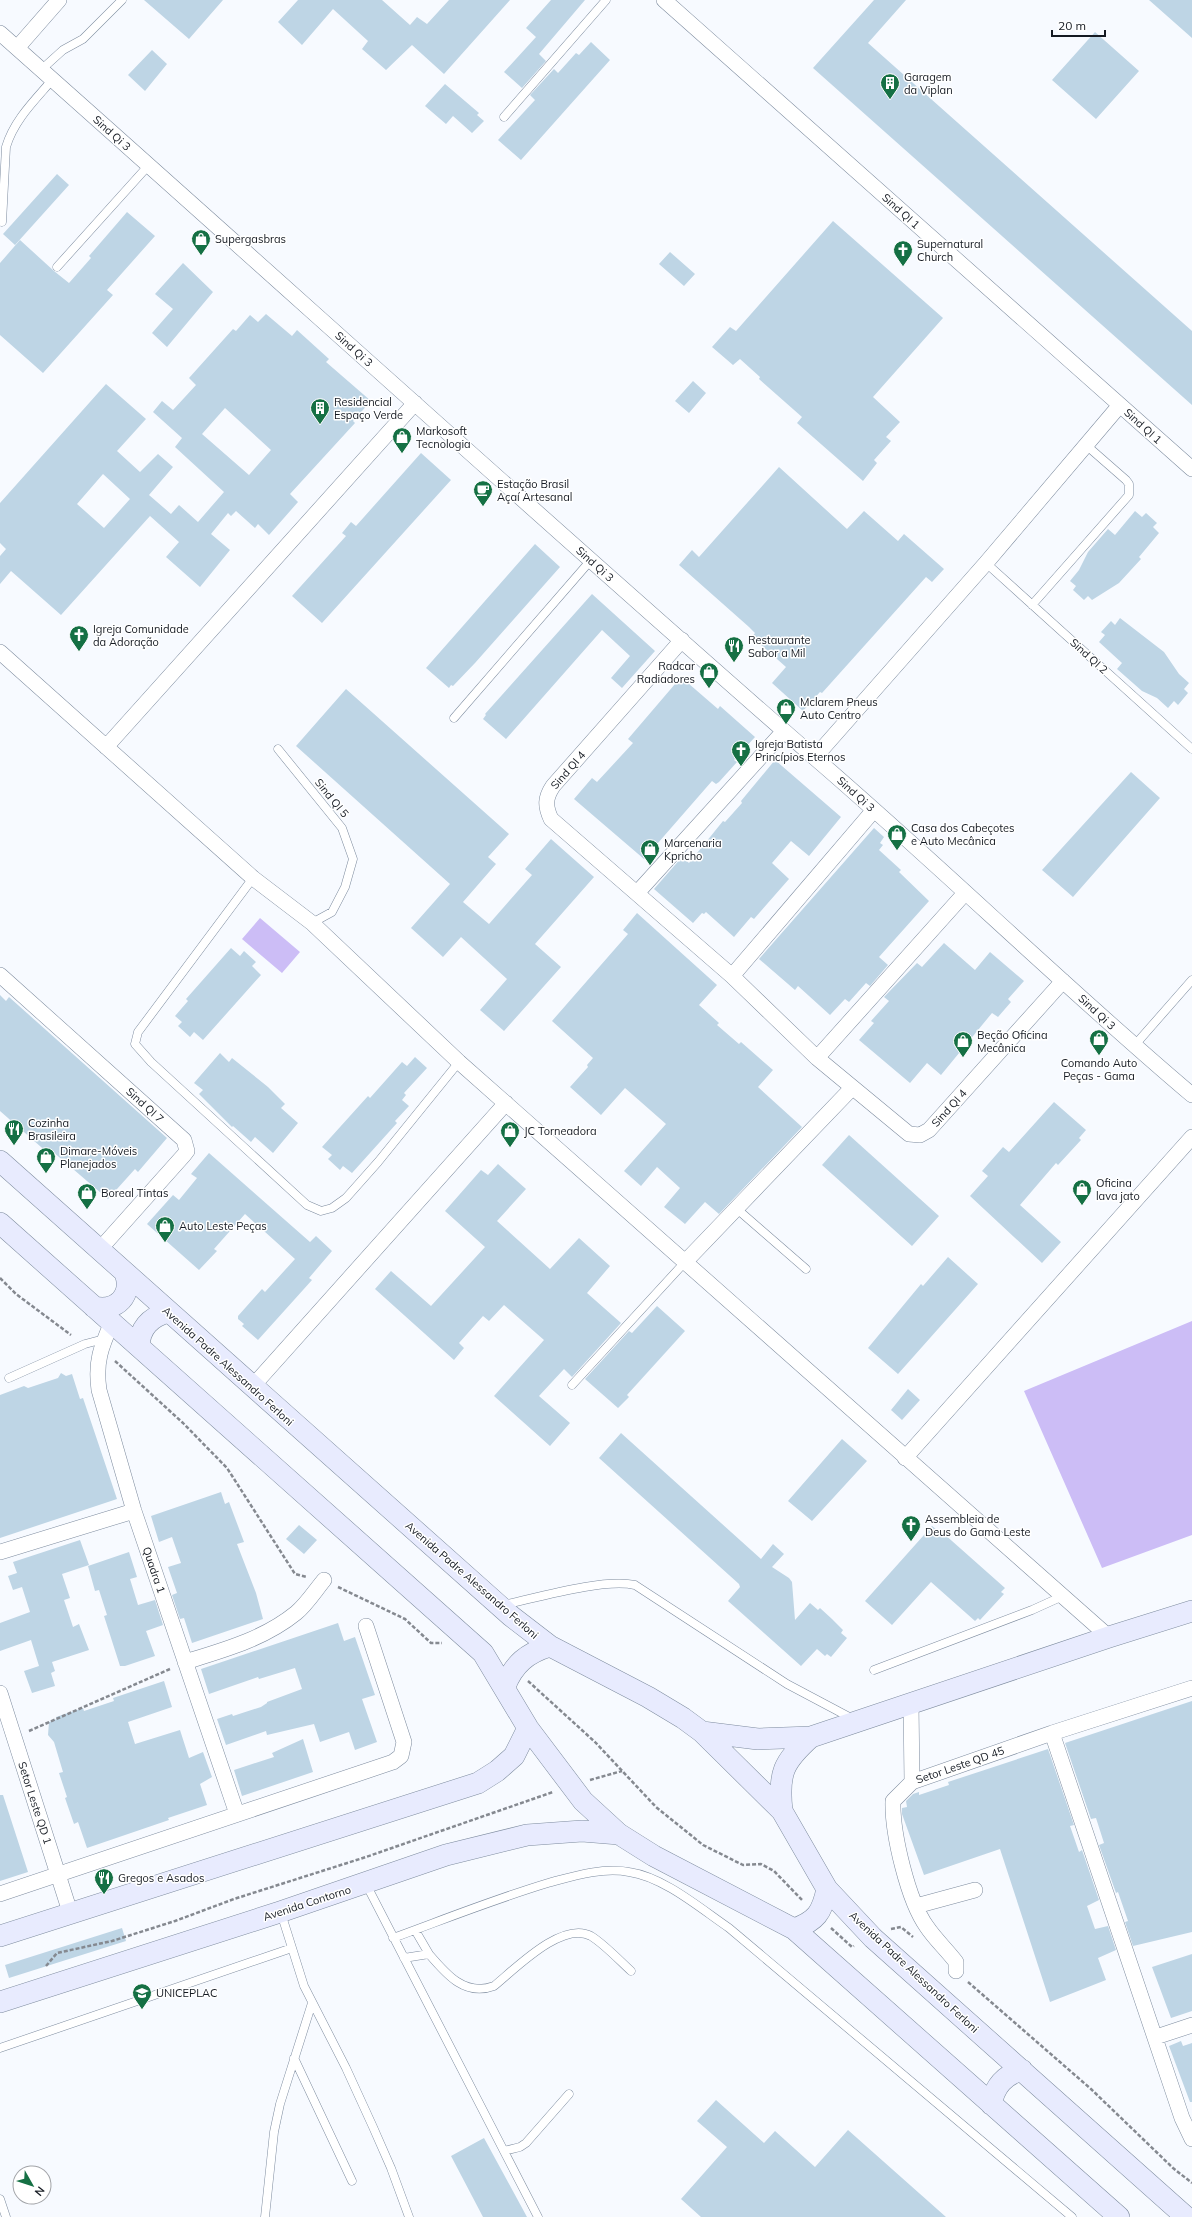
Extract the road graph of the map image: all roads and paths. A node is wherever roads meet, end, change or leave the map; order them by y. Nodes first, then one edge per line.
1 (59, 0) edge
2 (122, 0) edge
3 (606, 0) edge
4 (664, 0) edge
5 (0, 33) edge
6 (17, 48) junction
7 (47, 74) junction
8 (504, 117) dead end
9 (148, 166) junction
10 (2, 222) dead end
11 (57, 267) dead end
12 (415, 403) junction
13 (1120, 406) junction
14 (1086, 445) junction
15 (1192, 469) edge
16 (590, 560) junction
17 (986, 564) junction
18 (1032, 605) junction
19 (682, 640) junction
20 (0, 652) edge
21 (454, 718) dead end
22 (784, 731) junction
23 (106, 747) junction
24 (278, 749) dead end
25 (1192, 749) edge
26 (815, 757) junction
27 (874, 810) junction
28 (253, 878) junction
29 (637, 893) junction
30 (965, 893) junction
31 (312, 923) junction
32 (0, 975) edge
33 (732, 976) junction
34 (1192, 980) edge
35 (1063, 981) junction
36 (1134, 1046) junction
37 (817, 1058) junction
38 (459, 1062) junction
39 (852, 1088) junction
40 (1192, 1094) edge
41 (506, 1103) junction
42 (1192, 1137) edge
43 (0, 1161) edge
44 (737, 1209) junction
45 (0, 1223) edge
46 (100, 1249) junction
47 (685, 1262) junction
48 (806, 1269) dead end
49 (125, 1273) junction
50 (0, 1278) edge
51 (94, 1307) junction
52 (168, 1312) junction
53 (105, 1337) junction
54 (85, 1344) junction
55 (139, 1346) junction
56 (9, 1378) dead end
57 (572, 1385) dead end
58 (252, 1387) junction
59 (905, 1458) junction
60 (134, 1511) junction
61 (0, 1552) edge
62 (324, 1580) junction
63 (1064, 1596) junction
64 (499, 1605) junction
65 (1192, 1611) edge
66 (366, 1626) dead end
67 (455, 1628) junction
68 (1109, 1636) junction
69 (550, 1646) junction
70 (185, 1662) junction
71 (516, 1665) junction
72 (874, 1670) dead end
73 (505, 1686) junction
74 (1192, 1688) edge
75 (0, 1693) edge
76 (911, 1703) junction
77 (857, 1722) junction
78 (528, 1728) junction
79 (702, 1732) junction
80 (1052, 1733) junction
81 (811, 1737) junction
82 (14, 1738) junction
83 (622, 1771) junction
84 (912, 1782) junction
85 (570, 1786) junction
86 (782, 1811) junction
87 (238, 1814) junction
88 (619, 1834) junction
89 (58, 1875) junction
90 (366, 1884) junction
91 (827, 1889) junction
92 (976, 1890) dead end
93 (0, 1894) edge
94 (916, 1906) junction
95 (70, 1912) junction
96 (280, 1912) junction
97 (817, 1916) junction
98 (794, 1929) junction
99 (415, 1930) junction
100 (0, 1936) edge
101 (393, 1938) junction
102 (873, 1938) junction
103 (920, 1942) dead end
104 (292, 1948) junction
105 (429, 1954) junction
106 (404, 1958) junction
107 (44, 1969) dead end
108 (631, 1971) dead end
109 (956, 1972) joint
110 (0, 2002) edge
111 (312, 2003) junction
112 (1192, 2025) edge
113 (1156, 2037) junction
114 (0, 2048) edge
115 (294, 2058) junction
116 (1022, 2070) junction
117 (569, 2094) dead end
118 (991, 2104) junction
119 (1192, 2139) edge
120 (504, 2151) junction
121 (352, 2181) dead end
122 (1192, 2183) edge
123 (0, 2199) edge
124 (6, 2217) edge
125 (265, 2217) edge
126 (409, 2217) edge
127 (538, 2217) edge
128 (1072, 2217) edge
129 (1119, 2217) edge
130 (1186, 2217) edge

1 - 6 street
2 - 7 lane
3 - 8 lane
4 - 13 street, Sind QI 1
5 - 6 street, Sind Qi 3
6 - 7 street, Sind Qi 3
7 - 9 street, Sind Qi 3
7 - 10 lane
9 - 11 lane
9 - 12 street, Sind Qi 3
12 - 16 street, Sind Qi 3
12 - 23 street
13 - 14 street
13 - 15 street, Sind QI 1
14 - 17 street
14 - 18 lane
16 - 19 street, Sind Qi 3
16 - 21 lane
17 - 18 lane, Sind QI 2
17 - 26 street
18 - 25 lane, Sind QI 2
19 - 22 street, Sind Qi 3
19 - 29 street, Sind QI 4
20 - 23 street
22 - 26 street, Sind Qi 3
22 - 29 street
23 - 28 street
24 - 31 lane, Sind QI 5
26 - 27 street, Sind Qi 3
27 - 30 street, Sind Qi 3
27 - 33 street
28 - 31 street
28 - 38 lane
29 - 33 street, Sind QI 4
30 - 35 street, Sind Qi 3
30 - 37 street
31 - 38 street
32 - 46 street, Sind QI 7
33 - 37 street, Sind QI 4
34 - 36 lane
35 - 36 street, Sind Qi 3
35 - 39 street, Sind QI 4
36 - 40 street, Sind Qi 3
37 - 39 street, Sind QI 4
38 - 41 street
39 - 44 street
41 - 47 street
41 - 58 street
42 - 59 street
43 - 46 main road, Avenida Padre Alessandro Ferloni
44 - 47 street
44 - 48 lane
45 - 51 main road
46 - 49 main road, Avenida Padre Alessandro Ferloni
47 - 57 lane
47 - 59 street
49 - 51 main road
49 - 52 main road, Avenida Padre Alessandro Ferloni
50 - 54 path
51 - 53 main road
52 - 55 main road
52 - 58 main road, Avenida Padre Alessandro Ferloni
53 - 54 lane
53 - 55 main road
53 - 60 street, Quadra 1
53 - 62 path
54 - 56 lane
55 - 67 main road
58 - 64 main road, Avenida Padre Alessandro Ferloni
59 - 63 street
60 - 61 street
60 - 70 street, Quadra 1
62 - 67 path
62 - 70 street
63 - 68 street
63 - 72 lane
64 - 69 main road, Avenida Padre Alessandro Ferloni
64 - 77 lane
65 - 68 main road
66 - 87 street
67 - 73 main road
68 - 76 main road
69 - 71 main road
69 - 79 main road, Avenida Padre Alessandro Ferloni
70 - 82 path
70 - 87 street, Quadra 1
71 - 73 main road
71 - 83 path
73 - 78 main road
74 - 80 street, Setor Leste QD 45
75 - 82 street, Setor Leste QD 1
76 - 77 main road
76 - 84 street
77 - 81 main road
78 - 85 main road
78 - 95 main road
79 - 81 main road
79 - 86 main road, Avenida Padre Alessandro Ferloni
80 - 84 street, Setor Leste QD 45
80 - 113 street
81 - 86 main road
82 - 89 street, Setor Leste QD 1
83 - 85 path
83 - 97 path
84 - 94 street, Setor Leste QD 45
85 - 88 main road
85 - 107 path
86 - 91 main road, Avenida Padre Alessandro Ferloni
87 - 89 street
88 - 90 main road, Avenida Contorno
88 - 98 main road
89 - 93 street
89 - 95 street, Setor Leste QD 1
90 - 96 main road, Avenida Contorno
90 - 101 lane
91 - 97 main road
91 - 102 main road, Avenida Padre Alessandro Ferloni
92 - 94 street
94 - 109 street, Setor Leste QD 45
95 - 100 main road
96 - 104 lane
96 - 110 main road, Avenida Contorno
97 - 98 main road
97 - 102 path
98 - 118 main road
99 - 101 lane
99 - 105 lane
99 - 128 lane
101 - 106 lane
102 - 103 path
102 - 116 main road, Avenida Padre Alessandro Ferloni
104 - 111 lane
104 - 114 lane
105 - 106 lane
105 - 108 lane
106 - 120 lane
109 - 122 path
111 - 115 lane
111 - 126 lane
112 - 113 street
113 - 119 street
115 - 121 lane
115 - 125 lane
116 - 118 main road
116 - 130 main road, Avenida Padre Alessandro Ferloni
117 - 120 lane
118 - 129 main road
120 - 127 lane
123 - 124 lane

